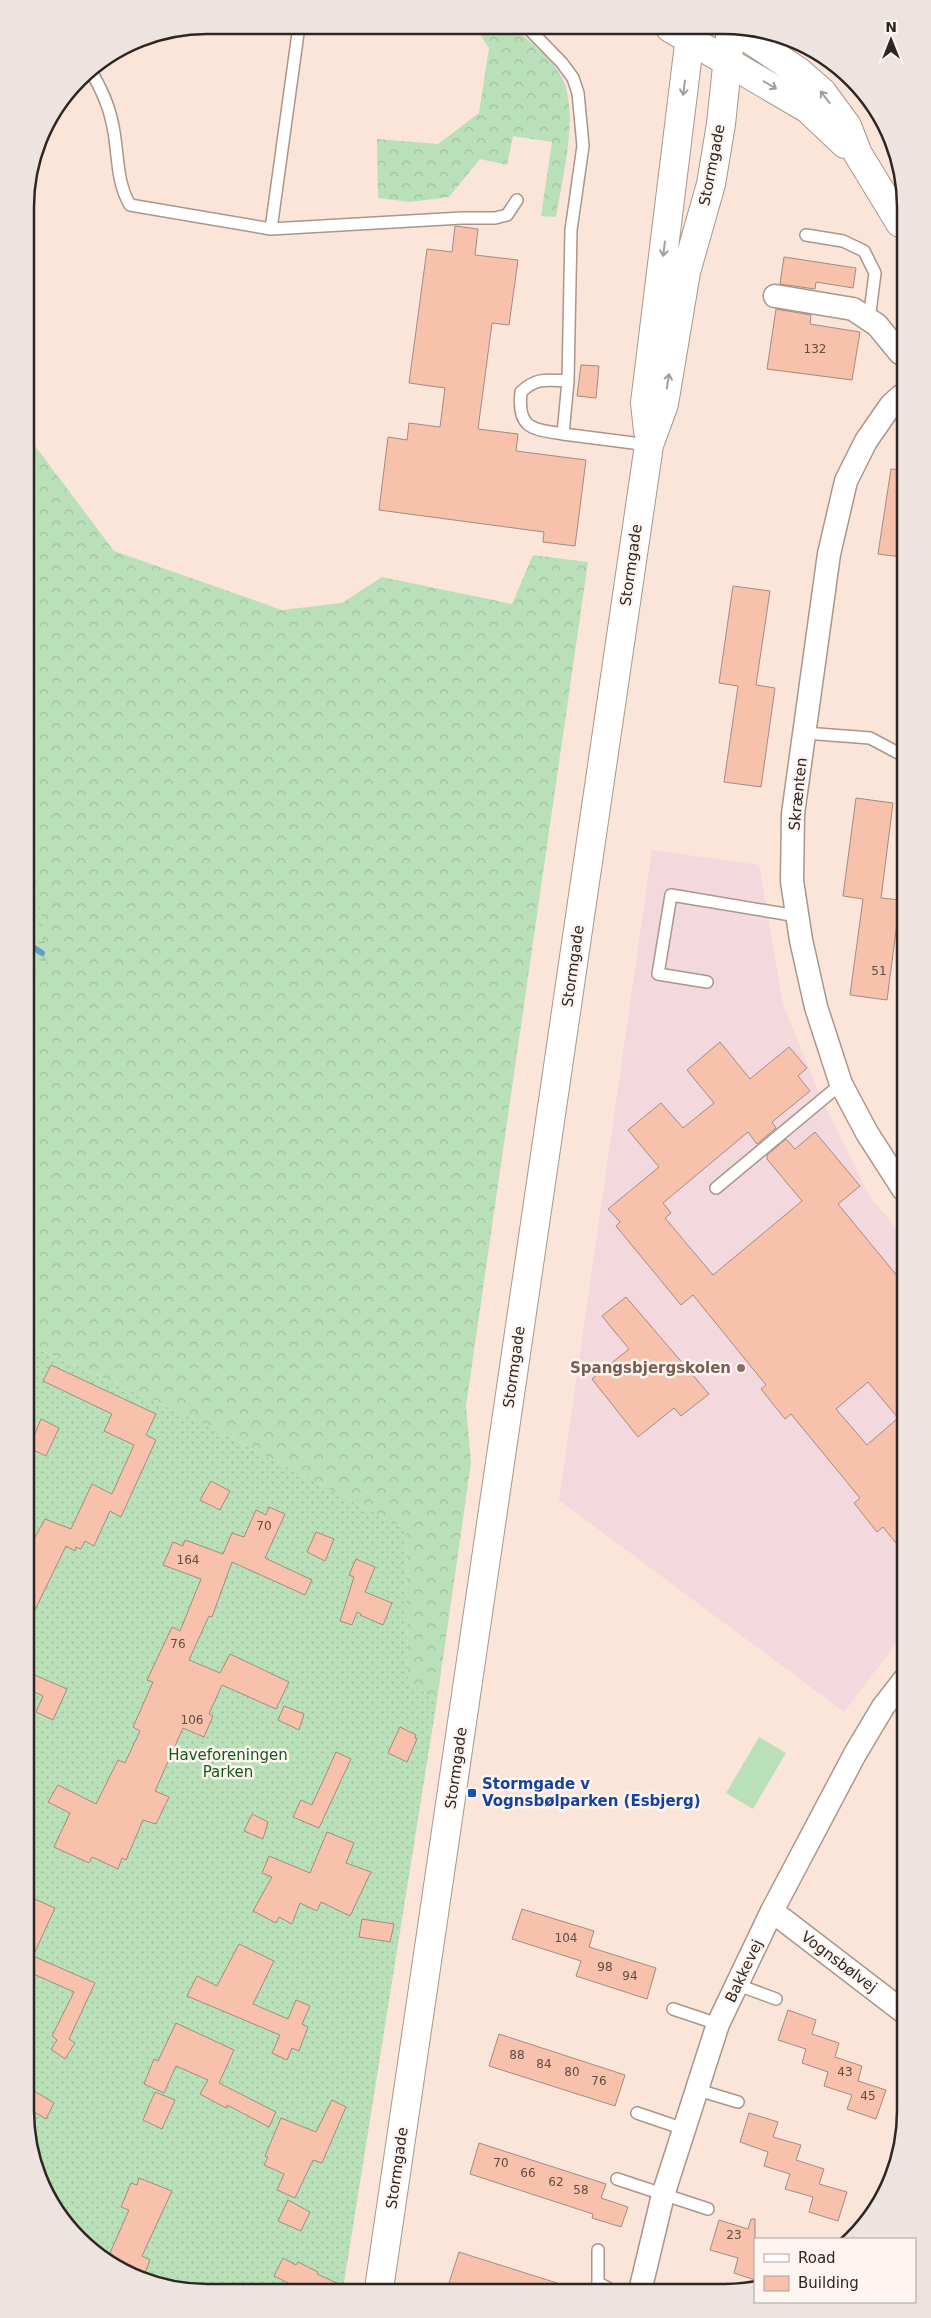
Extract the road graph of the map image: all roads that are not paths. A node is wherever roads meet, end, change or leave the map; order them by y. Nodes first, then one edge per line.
1 (298, 34) edge
2 (533, 34) edge
3 (742, 35) edge
4 (700, 37) edge
5 (94, 76) edge
6 (858, 154) junction
7 (516, 200) dead end
8 (897, 218) edge
9 (271, 229) junction
10 (806, 234) dead end
11 (775, 296) dead end
12 (869, 320) junction
13 (897, 349) edge
14 (568, 381) junction
15 (897, 400) edge
16 (563, 434) junction
17 (649, 445) junction
18 (805, 733) junction
19 (897, 752) edge
20 (797, 916) junction
21 (707, 982) dead end
22 (841, 1084) junction
23 (897, 1180) edge
24 (716, 1188) dead end
25 (897, 1689) edge
26 (772, 1911) junction
27 (738, 1985) junction
28 (776, 1999) dead end
29 (897, 2007) edge
30 (673, 2009) dead end
31 (718, 2024) junction
32 (698, 2090) junction
33 (738, 2102) dead end
34 (637, 2113) dead end
35 (684, 2129) junction
36 (617, 2179) dead end
37 (663, 2195) junction
38 (708, 2209) dead end
39 (598, 2250) dead end
40 (379, 2284) edge
41 (600, 2284) edge
42 (642, 2284) edge

1 - 9 lane
2 - 14 lane
6 -> 3 street
4 -> 6 street
4 -> 17 street, Stormgade
17 -> 4 street, Stormgade
5 - 9 lane
6 - 8 street
7 - 9 lane
10 - 12 lane
11 - 12 street
12 - 13 street
14 - 16 lane
14 - 16 lane
15 - 18 street, Skrænten
16 - 17 lane
17 - 40 street, Stormgade
18 - 19 lane
18 - 20 street, Skrænten
20 - 21 lane
20 - 22 street, Skrænten
22 - 23 street, Skrænten
22 - 24 lane
25 - 26 street, Bakkevej
26 - 27 street, Bakkevej
26 - 29 street, Vognsbølvej
27 - 28 lane
27 - 31 street, Bakkevej
30 - 31 lane
31 - 32 street, Bakkevej
32 - 33 lane
32 - 35 street, Bakkevej
34 - 35 lane
35 - 37 street, Bakkevej
36 - 37 lane
37 - 38 lane
37 - 42 street, Bakkevej
39 - 41 lane

